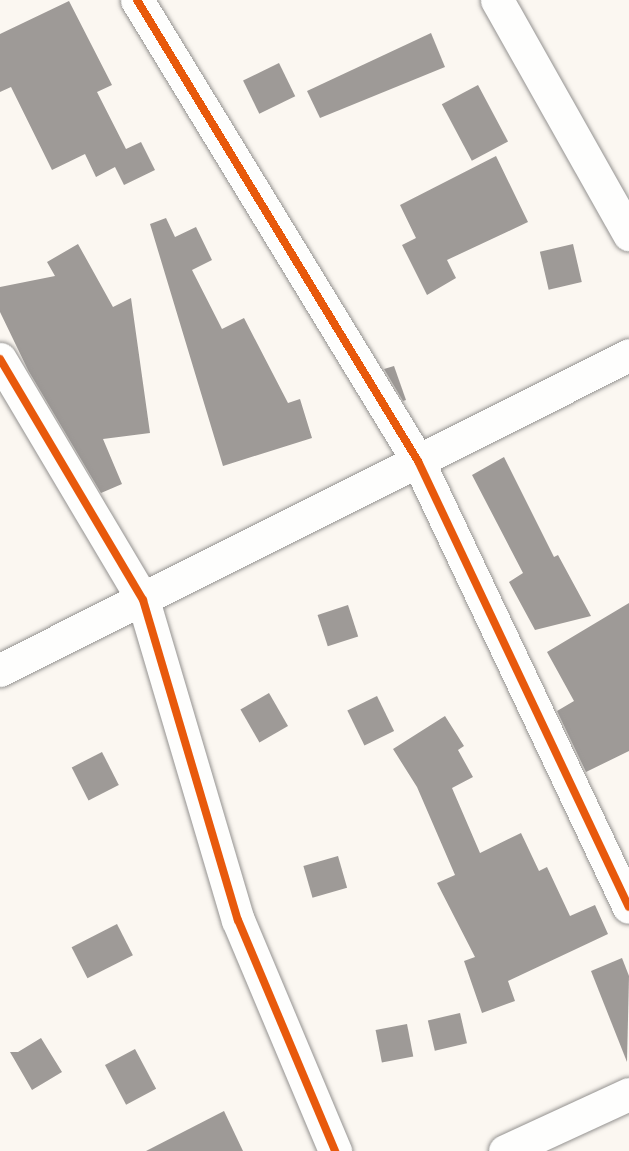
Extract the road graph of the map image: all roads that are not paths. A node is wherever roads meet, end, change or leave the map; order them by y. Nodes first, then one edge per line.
1 (137, 0) edge
2 (497, 0) edge
3 (629, 234) edge
4 (629, 355) edge
5 (0, 359) edge
6 (418, 461) junction
7 (143, 600) junction
8 (0, 670) edge
9 (629, 907) edge
10 (629, 1094) edge
11 (335, 1151) edge
12 (505, 1151) edge

1 - 6 street
2 - 3 street
4 - 6 street
5 - 7 street
6 - 7 street
6 - 9 street
7 - 8 street
7 - 11 street
10 - 12 street

